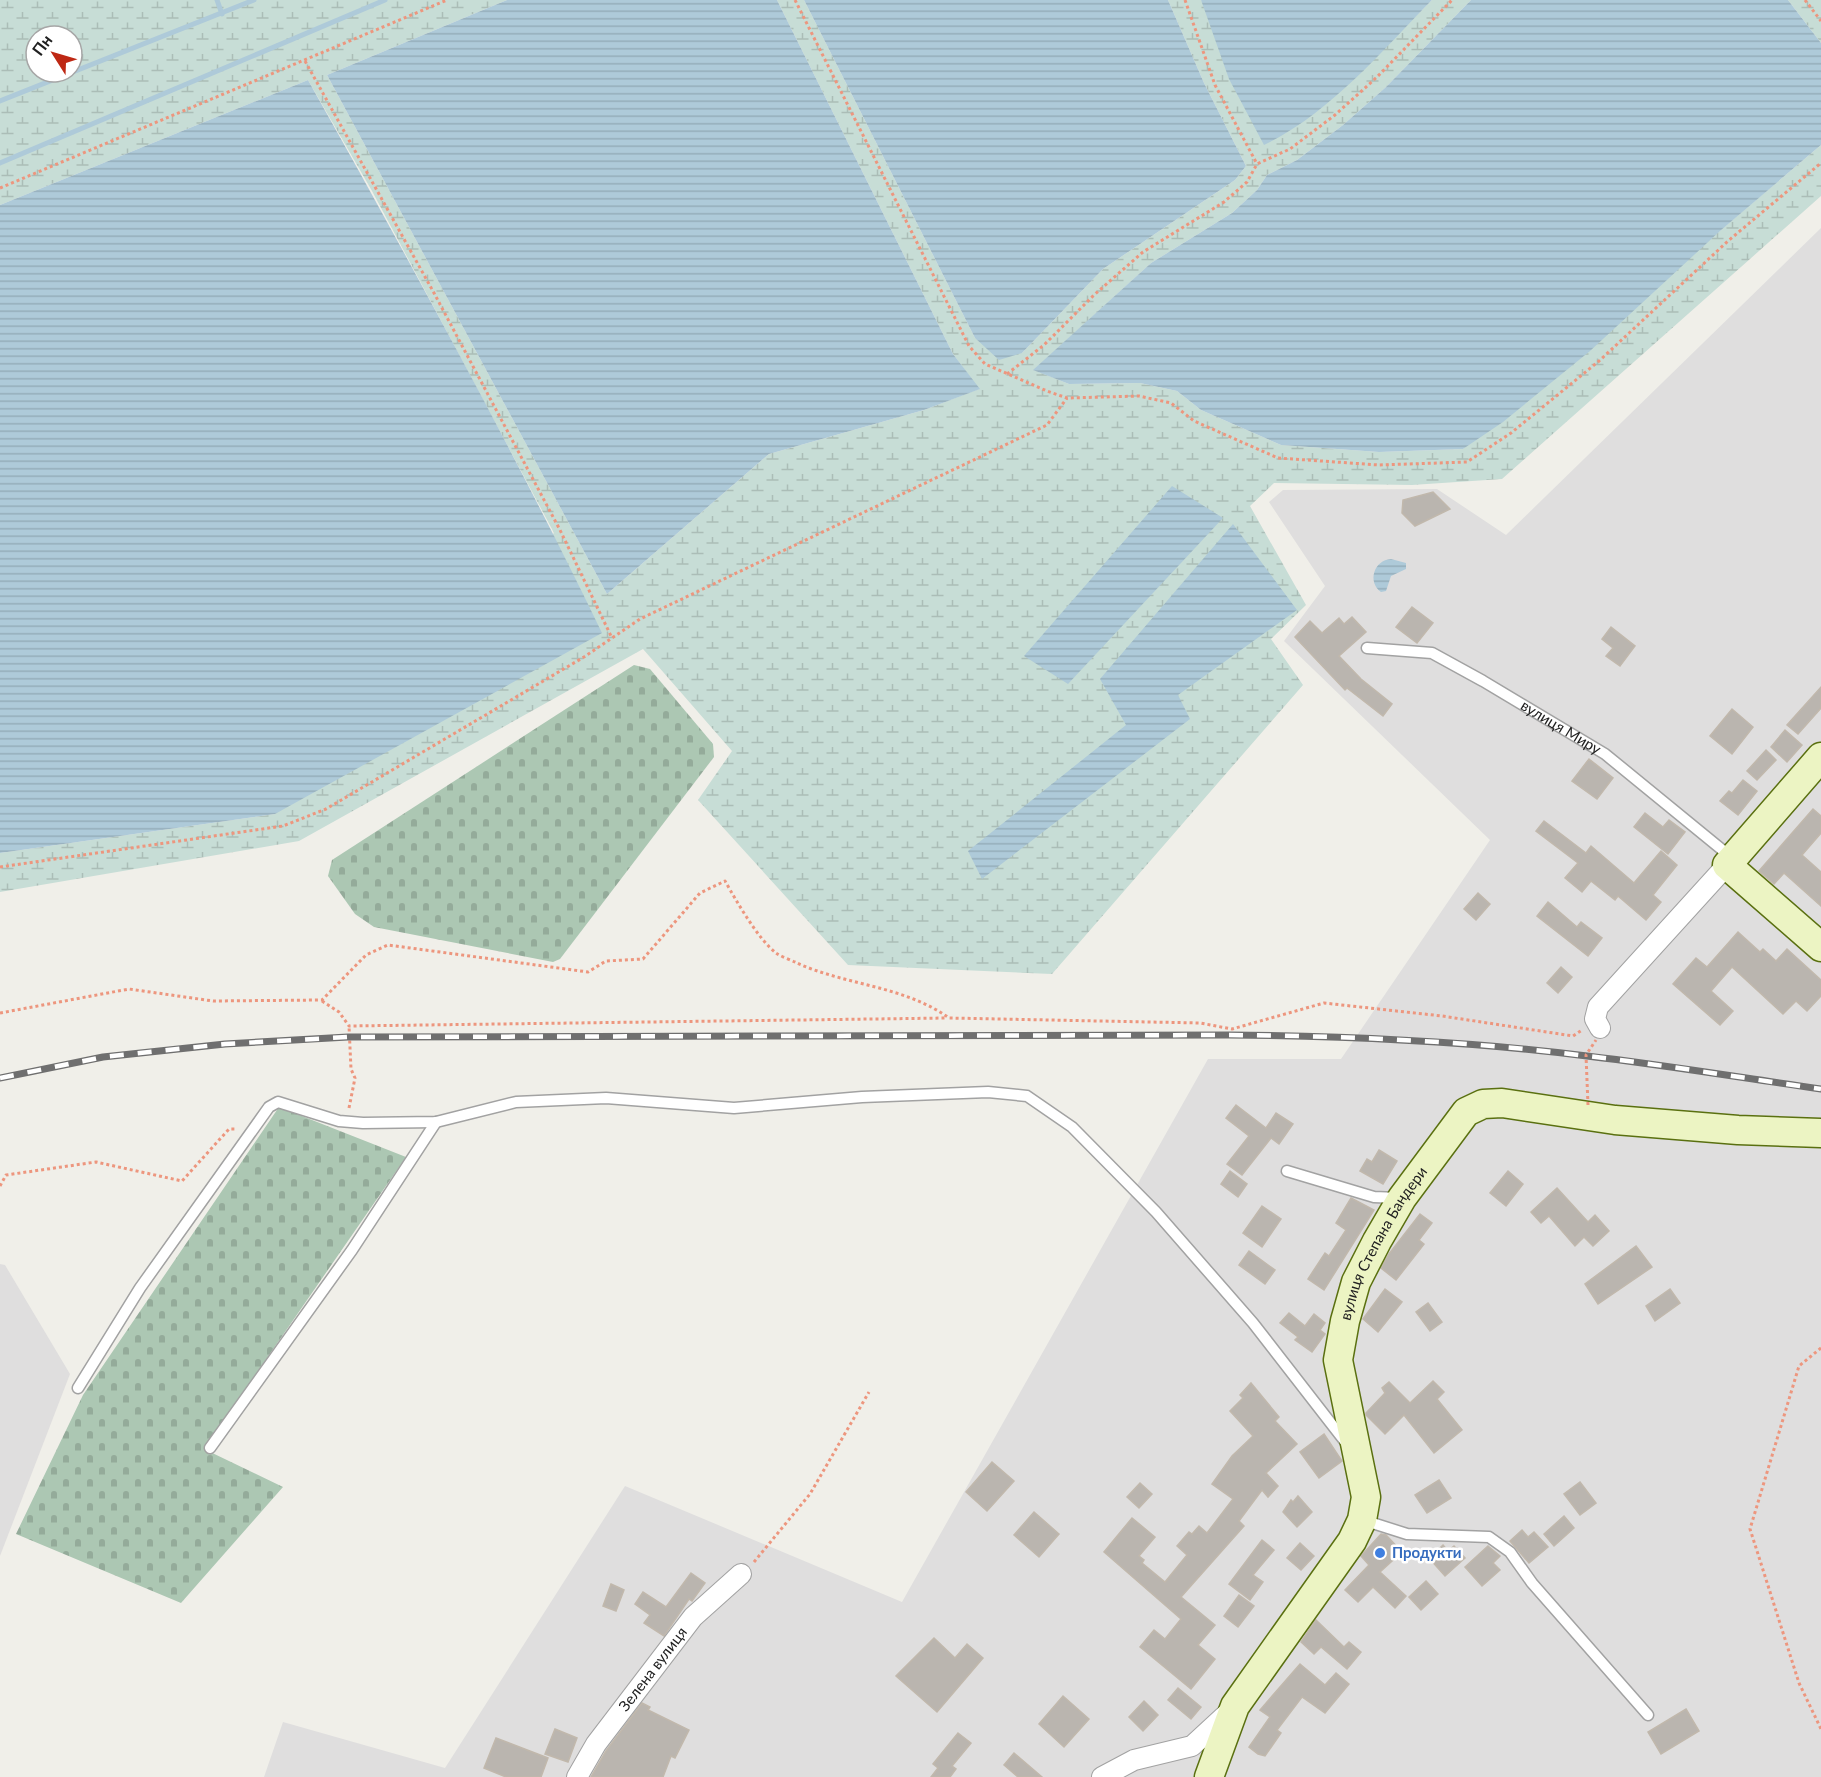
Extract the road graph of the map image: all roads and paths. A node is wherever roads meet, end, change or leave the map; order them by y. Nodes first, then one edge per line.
1 (447, 0) edge
2 (795, 0) edge
3 (1185, 0) edge
4 (1452, 0) edge
5 (1805, 0) edge
6 (1821, 21) edge
7 (305, 61) junction
8 (1821, 163) edge
9 (1257, 164) junction
10 (0, 188) edge
11 (1007, 374) junction
12 (1067, 398) junction
13 (612, 638) junction
14 (1366, 648) dead end
15 (1821, 757) edge
16 (1730, 862) junction
17 (0, 867) edge
18 (1821, 947) edge
19 (322, 1000) junction
20 (0, 1013) edge
21 (949, 1018) junction
22 (349, 1026) junction
23 (1597, 1029) junction
24 (1588, 1105) dead end
25 (347, 1122) junction
26 (436, 1122) junction
27 (256, 1126) junction
28 (1821, 1133) edge
29 (1287, 1171) dead end
30 (0, 1186) edge
31 (1402, 1198) junction
32 (1821, 1348) edge
33 (78, 1388) dead end
34 (869, 1392) dead end
35 (210, 1448) dead end
36 (1358, 1458) junction
37 (1362, 1520) junction
38 (741, 1574) joint
39 (1235, 1706) junction
40 (1648, 1715) dead end
41 (1821, 1729) edge
42 (577, 1777) edge
43 (1102, 1777) edge
44 (1209, 1777) edge

1 - 7 path
2 - 11 path
3 - 9 path
4 - 9 path
5 - 6 path
7 - 10 path
7 - 13 path
8 - 12 path
9 - 11 path
11 - 12 path
12 - 13 path
13 - 17 path
14 - 16 lane, вулиця Миру
15 - 16 street
16 - 18 street, вулиця Миру
16 - 23 street
19 - 20 path
19 - 21 path
19 - 22 path
21 - 22 path
21 - 23 path
22 - 25 path
23 - 24 path, bridge
25 - 26 lane
25 - 27 lane
26 - 35 lane
26 - 36 lane
27 - 30 path
27 - 33 lane
28 - 31 street, вулиця Степана Бандери
29 - 31 lane
31 - 36 street, вулиця Степана Бандери
32 - 41 path
34 - 38 path
36 - 37 street, вулиця Степана Бандери
37 - 39 street, вулиця Степана Бандери
37 - 40 lane
38 - 42 street, Зелена вулиця
39 - 43 street
39 - 44 street, вулиця Степана Бандери

